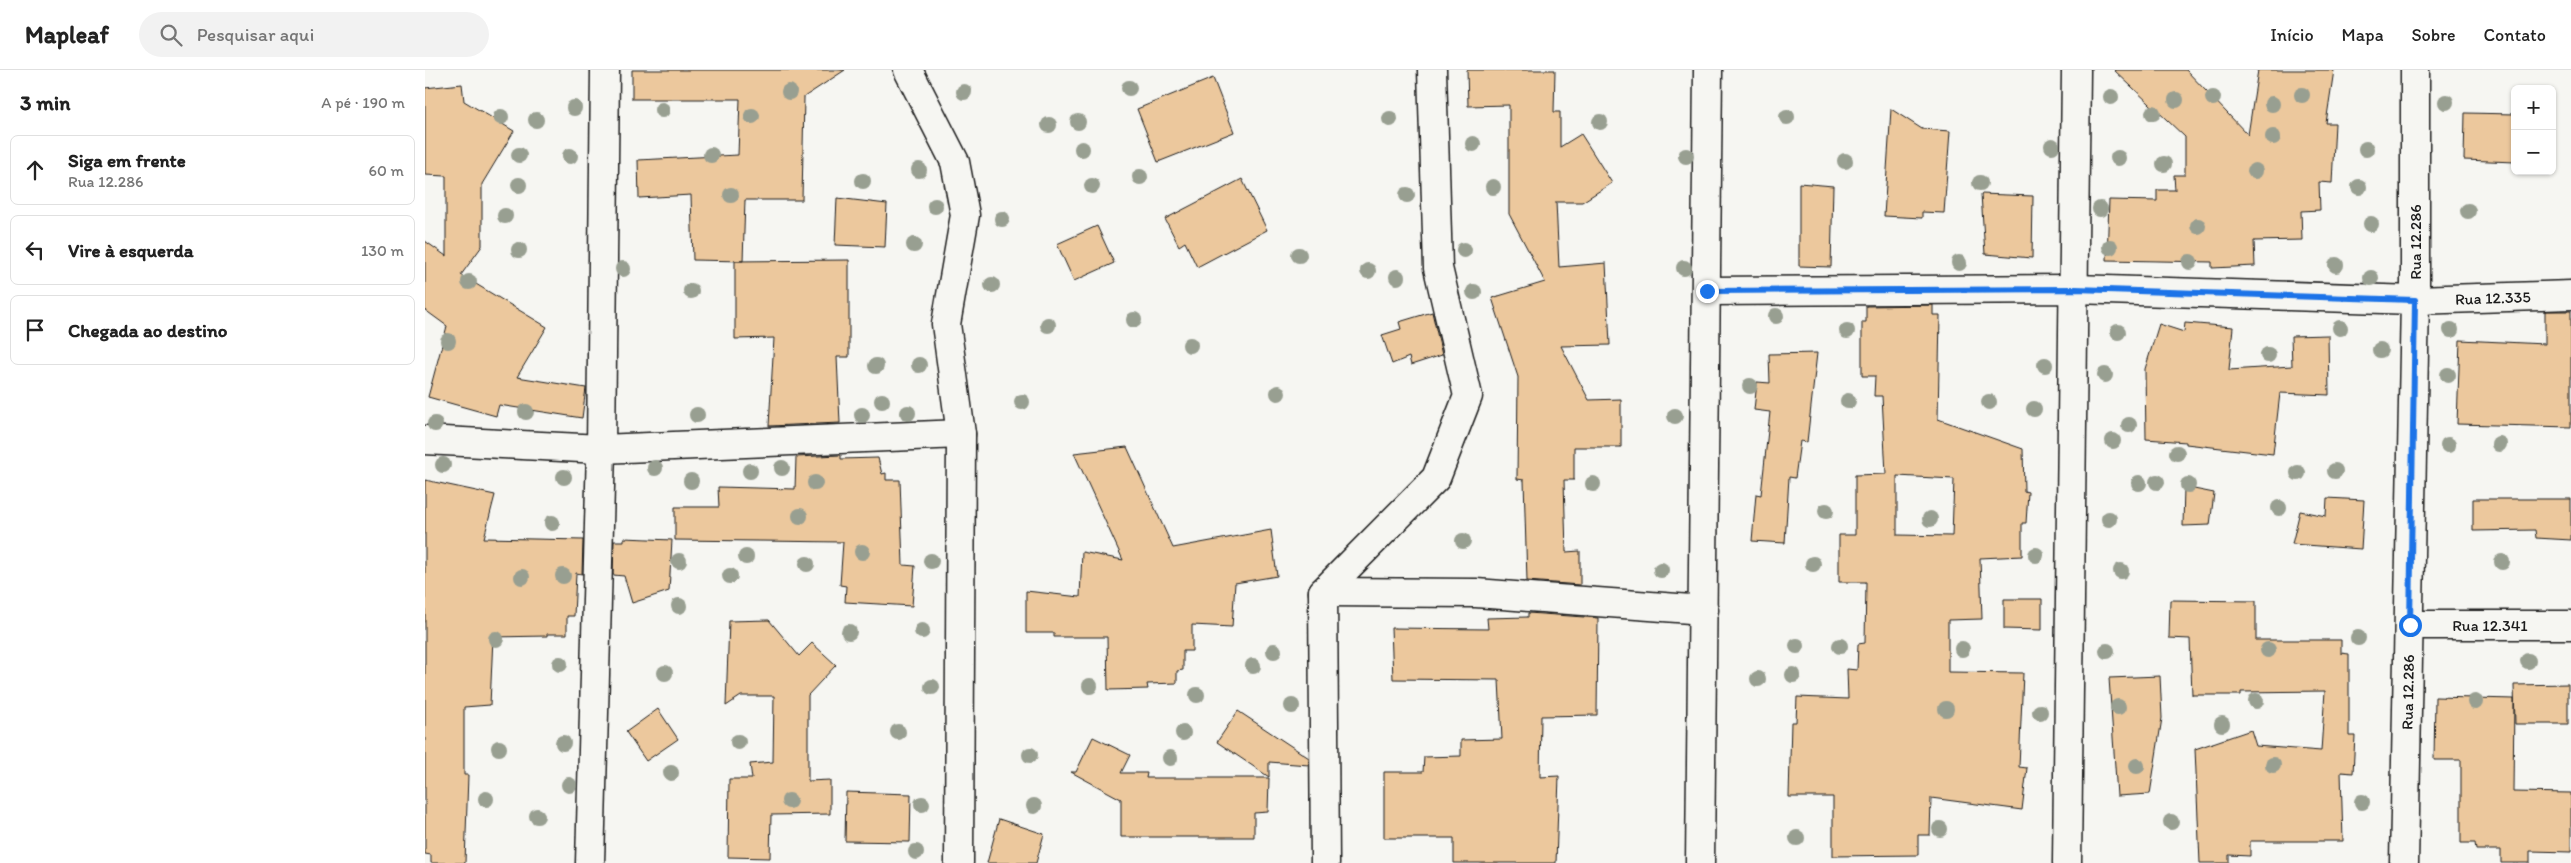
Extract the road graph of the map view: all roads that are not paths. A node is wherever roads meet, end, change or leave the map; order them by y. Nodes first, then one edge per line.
1 (605, 70) edge
2 (908, 70) edge
3 (1431, 70) edge
4 (1709, 70) edge
5 (2076, 70) edge
6 (2415, 70) edge
7 (2075, 289) junction
8 (1707, 291) junction
9 (2571, 295) edge
10 (2415, 300) junction
11 (961, 434) junction
12 (425, 440) edge
13 (601, 449) junction
14 (1323, 592) junction
15 (1704, 610) junction
16 (2410, 625) junction
17 (2571, 625) edge
18 (590, 863) edge
19 (959, 863) edge
20 (1325, 863) edge
21 (1700, 863) edge
22 (2067, 863) edge
23 (2404, 863) edge

1 - 13 street
2 - 11 street
3 - 14 street
4 - 8 street
5 - 7 street
6 - 10 street, Rua 12.286
7 - 8 street, Rua 12.335
7 - 10 street, Rua 12.335
7 - 22 street
8 - 15 street
9 - 10 street, Rua 12.335
10 - 16 street, Rua 12.286
11 - 13 street
11 - 19 street
12 - 13 street
13 - 18 street
14 - 15 street
14 - 20 street
15 - 21 street
16 - 17 street, Rua 12.341
16 - 23 street, Rua 12.286

